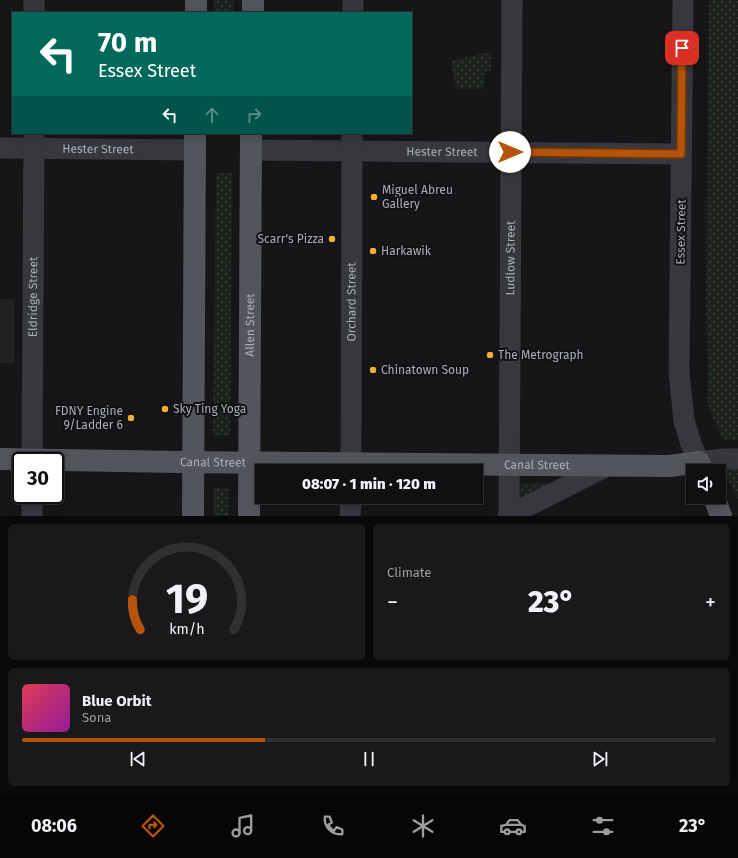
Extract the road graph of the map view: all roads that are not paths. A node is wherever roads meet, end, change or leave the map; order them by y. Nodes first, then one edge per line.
1 (34, 0) edge
2 (196, 0) edge
3 (253, 0) edge
4 (353, 0) edge
5 (512, 0) edge
6 (683, 0) edge
7 (34, 12) edge
8 (196, 12) edge
9 (253, 12) edge
10 (353, 12) edge
11 (34, 140) edge
12 (195, 141) edge
13 (251, 141) edge
14 (352, 142) edge
15 (0, 148) edge
16 (510, 152) junction
17 (681, 154) junction
18 (32, 452) edge
19 (0, 459) edge
20 (12, 459) edge
21 (738, 459) edge
22 (64, 460) edge
23 (193, 462) junction
24 (248, 462) junction
25 (289, 464) edge
26 (351, 464) edge
27 (510, 464) junction
28 (700, 464) edge
29 (708, 464) edge
30 (483, 465) edge
31 (609, 465) junction
32 (686, 466) edge
33 (32, 504) edge
34 (350, 504) edge
35 (717, 504) edge
36 (32, 516) edge
37 (193, 516) edge
38 (249, 516) edge
39 (350, 516) edge
40 (509, 516) edge
41 (721, 516) edge

1 - 7 street
2 - 8 main road
3 - 9 main road
4 - 10 street
5 - 16 street, Ludlow Street
6 - 17 street, Essex Street
11 - 12 street, Hester Street
11 - 15 street, Hester Street
11 - 18 street, Eldridge Street
12 - 23 main road
13 - 14 street, Hester Street
13 - 24 main road, Allen Street
14 - 16 street, Hester Street
14 - 26 street, Orchard Street
16 - 17 street, Hester Street
16 - 27 street, Ludlow Street
17 - 28 street, Essex Street
19 - 20 main road, Canal Street
21 - 29 street, Canal Street
22 - 23 main road, Canal Street
23 - 24 main road, Canal Street
23 - 37 main road
24 - 25 main road, Canal Street
24 - 38 main road, Allen Street
27 - 30 main road, Canal Street
27 - 31 main road, Canal Street
27 - 40 street, Ludlow Street
31 - 32 main road, Canal Street
31 - 40 street
33 - 36 street
34 - 39 street
35 - 41 main road

